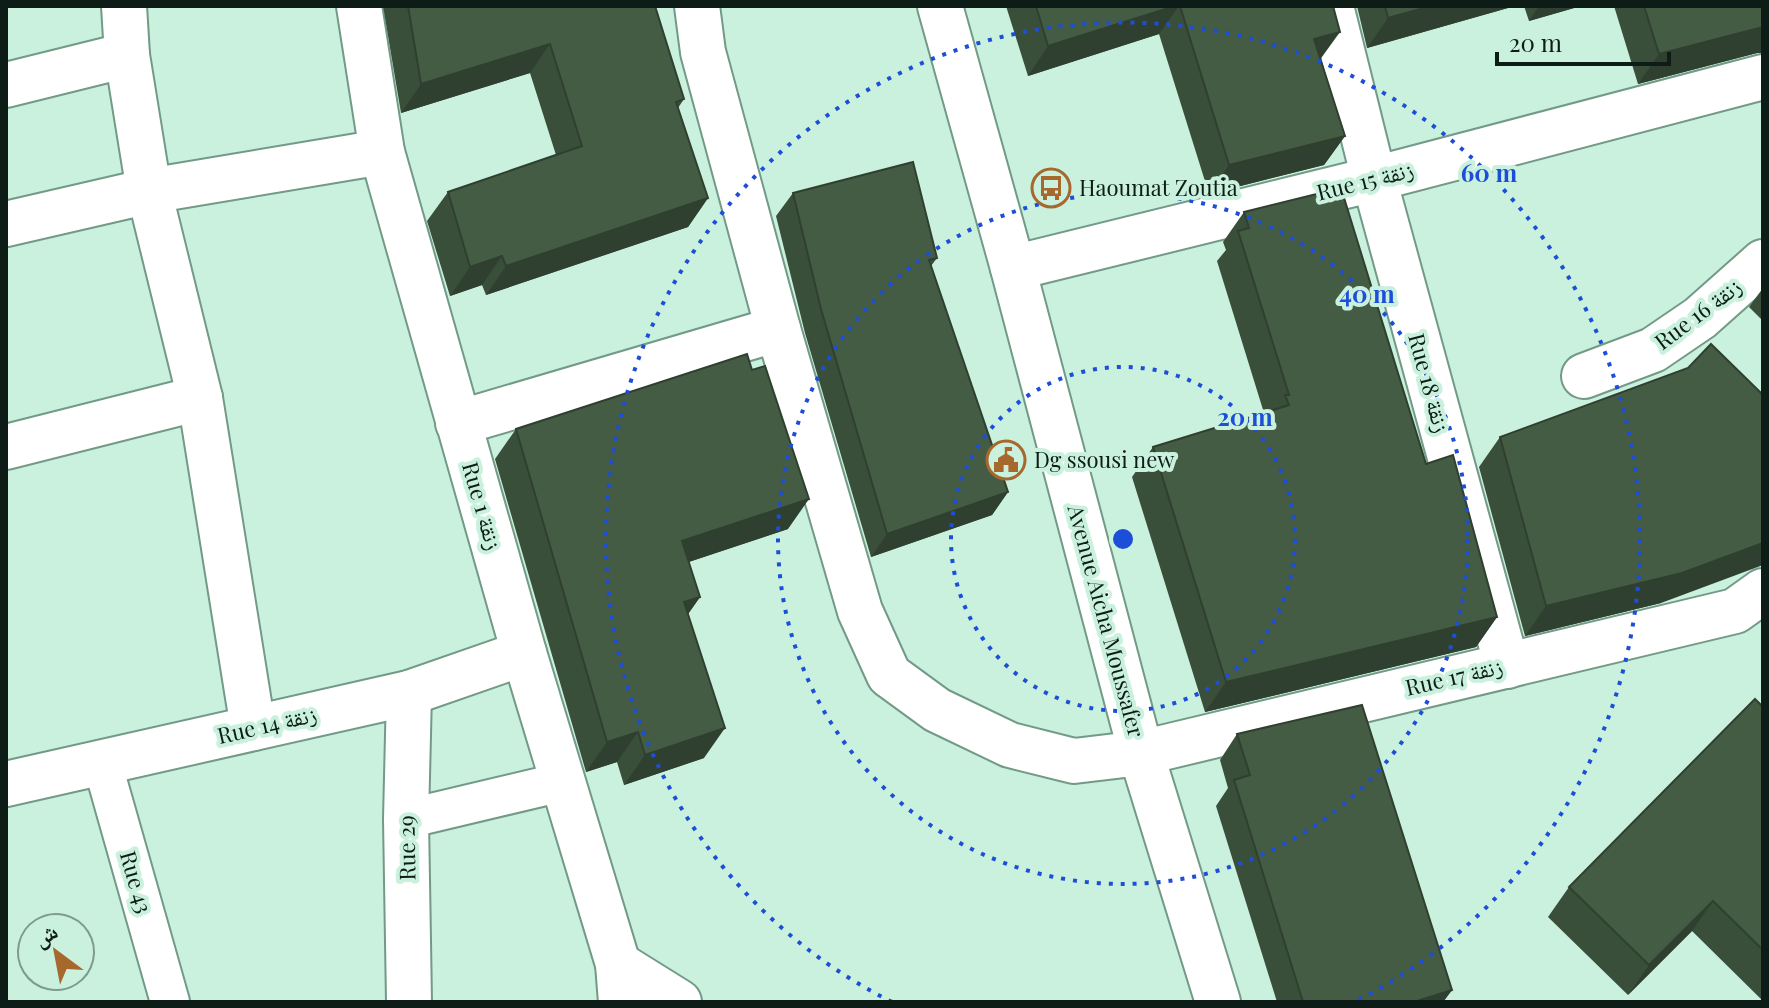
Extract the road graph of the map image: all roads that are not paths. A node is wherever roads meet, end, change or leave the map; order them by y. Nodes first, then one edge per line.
1 (124, 6) edge
2 (359, 6) edge
3 (697, 6) edge
4 (940, 6) edge
5 (1331, 6) edge
6 (127, 55) junction
7 (1763, 77) edge
8 (6, 85) edge
9 (382, 152) junction
10 (1374, 179) junction
11 (149, 191) junction
12 (6, 224) edge
13 (1763, 262) edge
14 (1013, 268) junction
15 (778, 329) junction
16 (1584, 376) dead end
17 (200, 398) junction
18 (458, 423) junction
19 (6, 447) edge
20 (1763, 591) edge
21 (524, 653) junction
22 (1507, 666) junction
23 (409, 693) junction
24 (253, 728) junction
25 (1141, 753) junction
26 (102, 762) junction
27 (562, 782) junction
28 (6, 784) edge
29 (406, 819) junction
30 (620, 983) edge
31 (170, 1002) edge
32 (409, 1002) edge
33 (679, 1002) edge
34 (1218, 1002) edge

1 - 6 street
2 - 9 street, Rue 1 زنقة
3 - 15 street, Rue 17 زنقة
4 - 14 street, Avenue Aicha Moussafer
5 - 10 street, Rue 18 زنقة
6 - 8 street
6 - 11 street
7 - 10 street, Rue 15 زنقة
9 - 11 street
9 - 18 street, Rue 1 زنقة
10 - 14 street, Rue 15 زنقة
10 - 22 street, Rue 18 زنقة
11 - 12 street
11 - 17 street
13 - 16 street, Rue 16 زنقة
14 - 25 street, Avenue Aicha Moussafer
15 - 18 street
15 - 25 street, Rue 17 زنقة
17 - 19 street
17 - 24 street
18 - 21 street, Rue 1 زنقة
20 - 22 street, Rue 17 زنقة
21 - 23 street, Rue 14 زنقة
21 - 27 street, Rue 1 زنقة
22 - 25 street, Rue 17 زنقة
23 - 24 street, Rue 14 زنقة
23 - 29 street, Rue 29
24 - 26 street, Rue 14 زنقة
25 - 34 street, Avenue Aicha Moussafer
26 - 28 street, Rue 14 زنقة
26 - 31 street, Rue 43
27 - 29 street
27 - 30 street, Rue 1 زنقة
29 - 32 street, Rue 29
30 - 33 street

